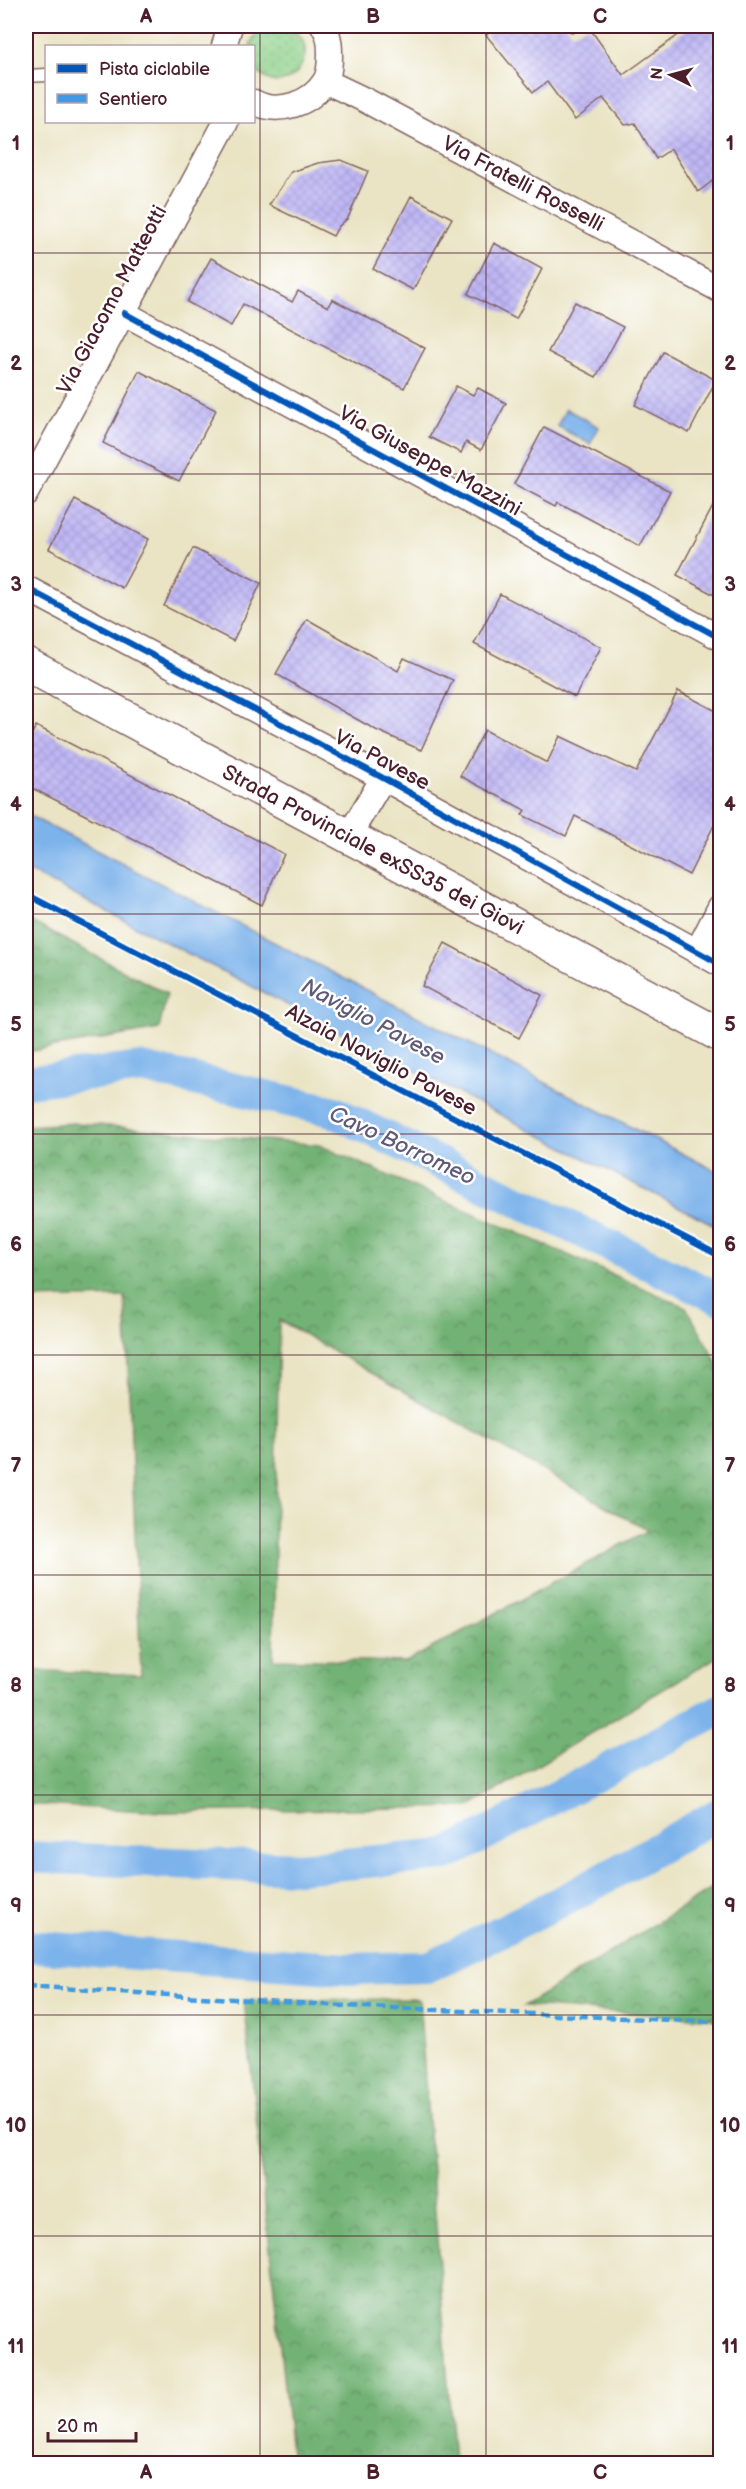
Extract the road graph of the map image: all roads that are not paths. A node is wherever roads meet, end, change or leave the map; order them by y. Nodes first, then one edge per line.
1 (230, 26) edge
2 (327, 26) edge
3 (224, 45) edge
4 (45, 75) edge
5 (26, 76) edge
6 (325, 81) junction
7 (255, 102) edge
8 (225, 123) edge
9 (720, 290) edge
10 (124, 313) junction
11 (26, 493) edge
12 (26, 588) edge
13 (720, 638) edge
14 (26, 664) edge
15 (383, 778) junction
16 (348, 837) junction
17 (720, 908) edge
18 (697, 952) junction
19 (720, 964) edge
20 (720, 1035) edge

1 - 3 street
2 - 6 street
4 - 5 lane
6 - 7 street
6 - 9 street, Via Fratelli Rosselli
8 - 10 street, Via Giacomo Matteotti
10 - 11 street, Via Giacomo Matteotti
10 - 13 street, Via Giuseppe Mazzini
12 - 15 street, Via Pavese
14 - 16 main road, Strada Provinciale exSS35 dei Giovi
15 - 16 street
15 - 18 street, Via Pavese
16 - 20 main road, Strada Provinciale exSS35 dei Giovi
17 - 18 street
18 - 19 street, Via Pavese

